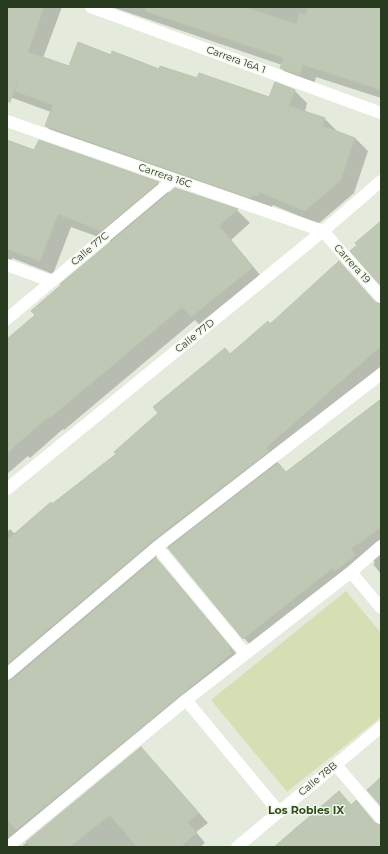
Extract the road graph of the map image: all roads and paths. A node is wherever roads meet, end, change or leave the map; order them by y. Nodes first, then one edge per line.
1 (91, 7) edge
2 (381, 113) edge
3 (7, 121) edge
4 (174, 179) junction
5 (381, 181) edge
6 (323, 231) junction
7 (7, 265) edge
8 (52, 281) junction
9 (381, 297) edge
10 (7, 319) edge
11 (381, 374) edge
12 (7, 489) edge
13 (381, 546) edge
14 (157, 547) junction
15 (350, 572) junction
16 (381, 608) edge
17 (244, 653) junction
18 (7, 674) edge
19 (186, 700) junction
20 (381, 727) edge
21 (336, 765) junction
22 (279, 812) junction
23 (381, 818) edge
24 (8, 847) edge
25 (237, 847) edge

1 - 2 street, Carrera 16A 1
3 - 4 street, Carrera 16C
4 - 6 street, Carrera 16C
4 - 8 street, Calle 77C
5 - 6 street, Calle 77D
6 - 9 street, Carrera 19
6 - 12 street, Calle 77D
7 - 8 street
8 - 10 street, Calle 77C
11 - 14 street
13 - 15 street
14 - 17 street
14 - 18 street
15 - 16 street
15 - 17 street
17 - 19 street
19 - 22 street
19 - 24 street
20 - 21 street, Calle 78B
21 - 22 street, Calle 78B
21 - 23 street
22 - 25 street, Calle 78B

